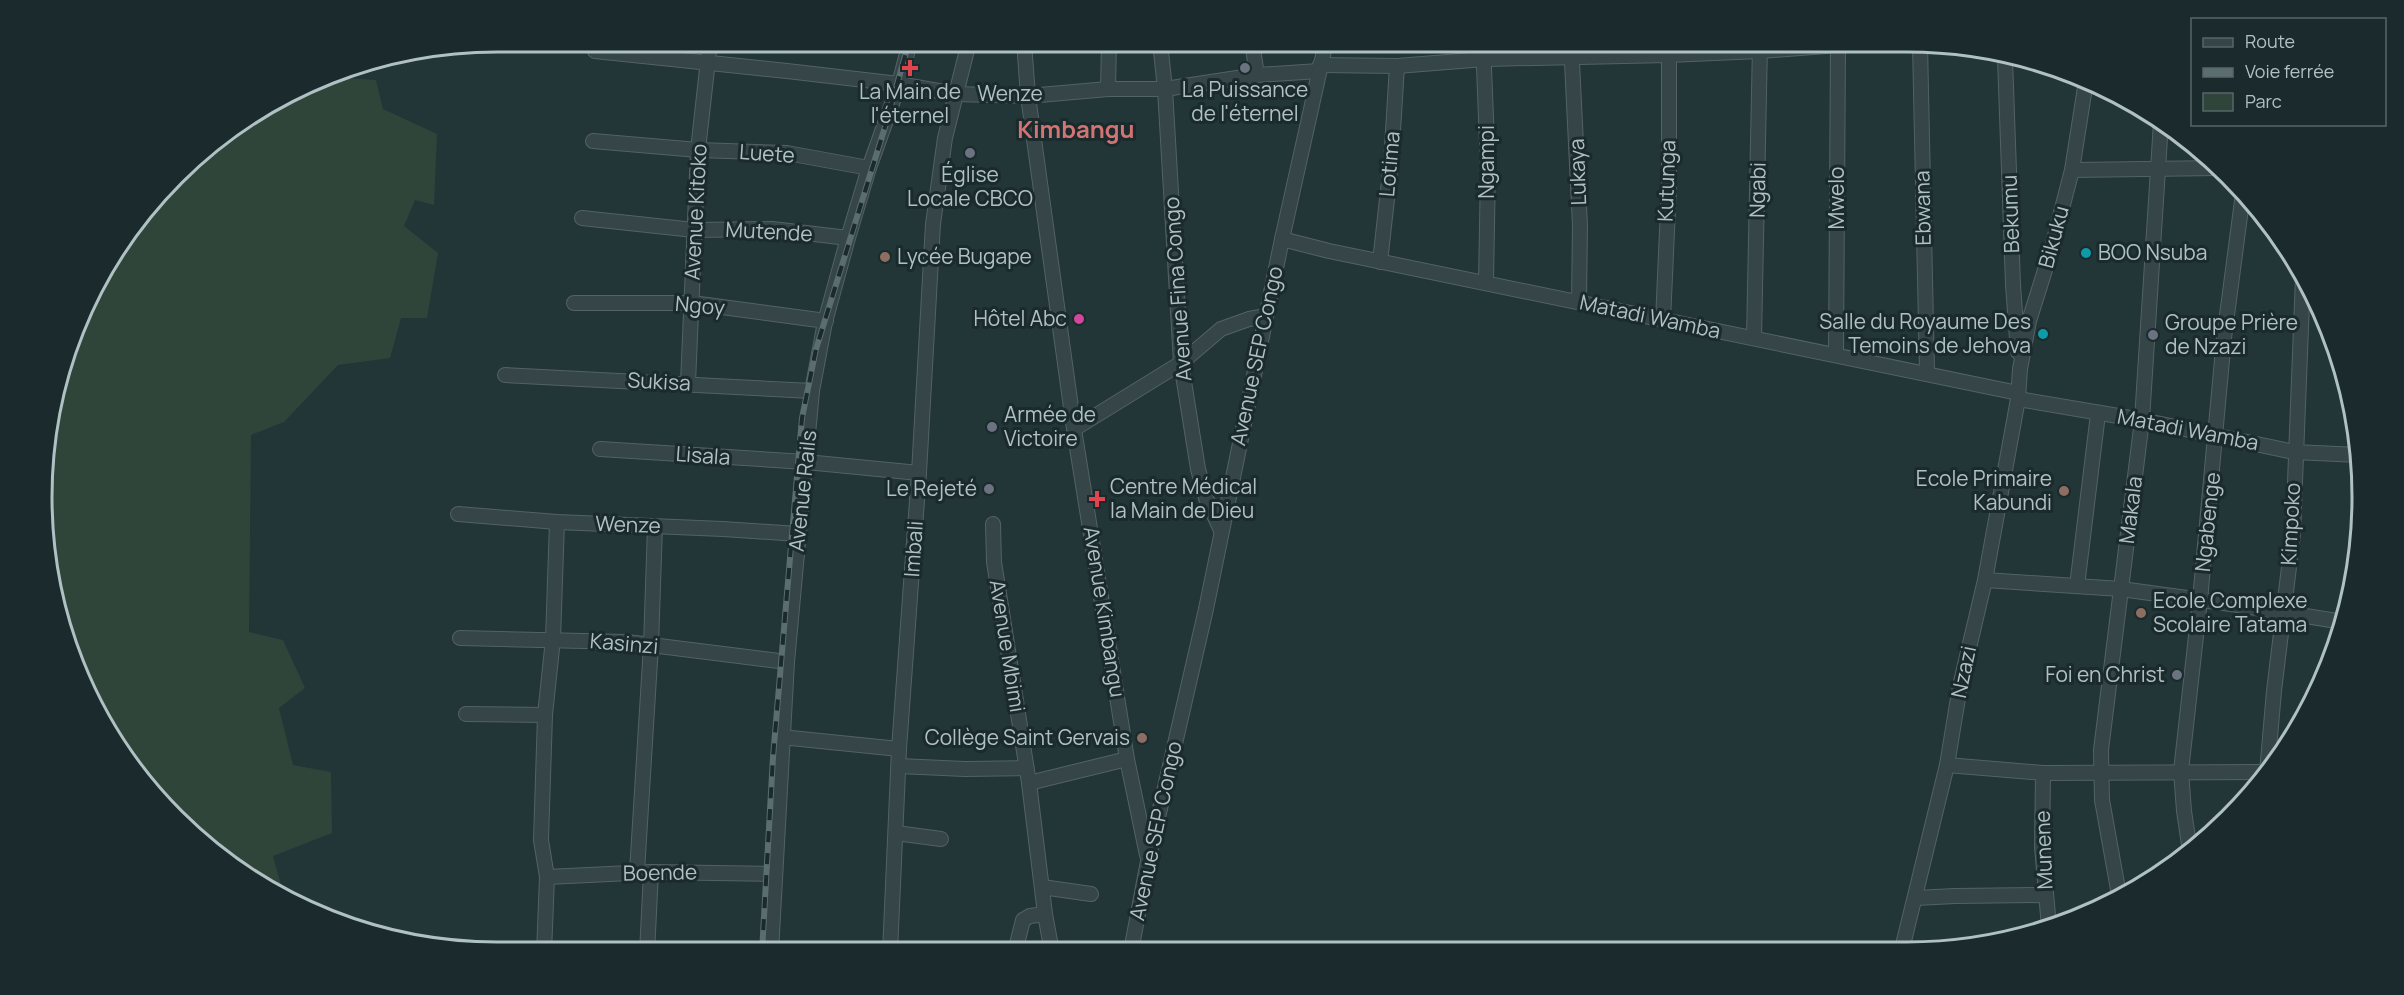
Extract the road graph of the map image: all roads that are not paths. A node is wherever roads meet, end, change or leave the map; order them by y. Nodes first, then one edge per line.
1 (604, 52) edge
2 (710, 52) edge
3 (907, 52) edge
4 (966, 52) edge
5 (1025, 52) edge
6 (1109, 52) edge
7 (1161, 52) edge
8 (1254, 52) edge
9 (1323, 52) edge
10 (1484, 52) edge
11 (1572, 52) edge
12 (1633, 52) edge
13 (1669, 52) edge
14 (1760, 52) edge
15 (1838, 52) edge
16 (1920, 52) edge
17 (1573, 57) junction
18 (1485, 59) junction
19 (709, 63) junction
20 (2005, 64) edge
21 (1397, 66) junction
22 (1319, 68) junction
23 (1257, 75) junction
24 (899, 84) junction
25 (1108, 89) junction
26 (1165, 89) junction
27 (2085, 90) edge
28 (955, 94) junction
29 (1028, 96) junction
30 (2160, 132) edge
31 (592, 141) dead end
32 (698, 150) junction
33 (869, 168) junction
34 (2157, 168) junction
35 (2205, 168) edge
36 (2072, 170) junction
37 (2242, 205) edge
38 (582, 218) dead end
39 (694, 230) junction
40 (848, 238) junction
41 (1282, 239) junction
42 (1380, 262) junction
43 (1486, 282) junction
44 (2302, 294) edge
45 (1579, 302) junction
46 (574, 303) dead end
47 (692, 303) junction
48 (1266, 316) junction
49 (826, 321) junction
50 (1663, 321) junction
51 (1754, 338) junction
52 (1836, 355) junction
53 (1180, 363) junction
54 (2020, 369) junction
55 (1927, 372) junction
56 (505, 375) dead end
57 (688, 383) junction
58 (812, 391) junction
59 (2018, 396) junction
60 (2098, 414) junction
61 (2142, 420) junction
62 (1074, 429) junction
63 (2216, 435) junction
64 (600, 448) dead end
65 (2294, 452) junction
66 (2350, 455) edge
67 (806, 462) junction
68 (919, 473) junction
69 (458, 514) dead end
70 (557, 522) junction
71 (993, 524) dead end
72 (655, 526) junction
73 (1221, 530) junction
74 (798, 534) junction
75 (1985, 580) junction
76 (2077, 586) junction
77 (2121, 590) junction
78 (2200, 600) junction
79 (2283, 613) junction
80 (2334, 621) edge
81 (460, 638) dead end
82 (553, 639) junction
83 (651, 645) junction
84 (787, 662) junction
85 (466, 714) dead end
86 (545, 715) junction
87 (781, 737) junction
88 (899, 749) junction
89 (2269, 756) edge
90 (1127, 759) junction
91 (1947, 765) junction
92 (899, 766) junction
93 (1026, 768) junction
94 (2181, 771) junction
95 (2100, 772) junction
96 (2257, 772) edge
97 (2043, 773) junction
98 (1029, 783) junction
99 (896, 833) junction
100 (941, 839) dead end
101 (2189, 841) edge
102 (1148, 861) junction
103 (644, 872) junction
104 (773, 874) junction
105 (547, 877) junction
106 (1042, 887) junction
107 (2118, 889) edge
108 (1091, 894) dead end
109 (2045, 895) junction
110 (1916, 898) junction
111 (1045, 914) junction
112 (2048, 920) edge
113 (544, 942) edge
114 (647, 942) edge
115 (771, 942) edge
116 (891, 942) edge
117 (1018, 942) edge
118 (1050, 942) edge
119 (1133, 942) edge
120 (1904, 942) edge

1 - 19 street, Wenze
2 - 19 street, Avenue Kitoko
3 - 24 street, Avenue Rails
4 - 28 street, Imbali
5 - 29 street, Avenue Kimbangu
6 - 25 street
7 - 26 street, Avenue Fina Congo
8 - 23 street
9 - 22 street, Avenue SEP Congo
10 - 18 street, Ngampi
11 - 17 street, Lukaya
12 - 17 street, Wenze
13 - 50 street, Kutunga
14 - 51 street, Ngabi
15 - 52 street, Mwelo
16 - 55 street, Ebwana
17 - 18 street, Wenze
17 - 45 street, Lukaya
18 - 21 street, Wenze
18 - 43 street, Ngampi
19 - 24 street, Wenze
19 - 32 street, Avenue Kitoko
20 - 54 street, Bekumu
21 - 22 street, Wenze
21 - 42 street, Lotima
22 - 23 street, Wenze
22 - 41 street, Avenue SEP Congo
23 - 26 street, Wenze
24 - 28 street, Wenze
24 - 33 street, Avenue Rails
25 - 26 street, Wenze
25 - 29 street, Wenze
26 - 53 street, Avenue Fina Congo
27 - 36 street, Bikuku
28 - 29 street, Wenze
28 - 68 street, Imbali
29 - 62 street, Avenue Kimbangu
30 - 34 street, Makala
31 - 32 street, Luete
32 - 33 street, Luete
32 - 39 street, Avenue Kitoko
33 - 40 street, Avenue Rails
34 - 35 street
34 - 36 street
34 - 61 street, Makala
36 - 54 street, Bikuku
37 - 63 street, Ngabenge
38 - 39 street, Mutende
39 - 40 street, Mutende
39 - 47 street, Avenue Kitoko
40 - 49 street, Avenue Rails
41 - 42 street, Matadi Wamba
41 - 48 street, Avenue SEP Congo
42 - 43 street, Matadi Wamba
43 - 45 street, Matadi Wamba
44 - 65 street, Kimpoko
45 - 50 street, Matadi Wamba
46 - 47 street, Ngoy
47 - 49 street, Ngoy
47 - 57 street, Avenue Kitoko
48 - 53 street
48 - 73 street, Avenue SEP Congo
49 - 58 street, Avenue Rails
50 - 51 street, Matadi Wamba
51 - 52 street, Matadi Wamba
52 - 55 street, Matadi Wamba
53 - 62 street
53 - 73 street, Avenue Fina Congo
54 - 59 street, Bikuku
55 - 59 street, Matadi Wamba
56 - 57 street, Sukisa
57 - 58 street, Sukisa
58 - 67 street, Avenue Rails
59 - 60 street, Matadi Wamba
59 - 75 street, Nzazi
60 - 61 street, Matadi Wamba
60 - 76 street
61 - 63 street, Matadi Wamba
61 - 77 street, Makala
62 - 90 street, Avenue Kimbangu
63 - 65 street, Matadi Wamba
63 - 78 street, Ngabenge
64 - 67 street, Lisala
65 - 66 street, Matadi Wamba
65 - 79 street, Kimpoko
67 - 68 street, Lisala
67 - 74 street, Avenue Rails
68 - 88 street, Imbali
69 - 70 street, Wenze
70 - 72 street, Wenze
70 - 82 street
71 - 93 street, Avenue Mbimi
72 - 74 street, Wenze
72 - 83 street
73 - 102 street, Avenue SEP Congo
74 - 84 street, Avenue Rails
75 - 76 street
75 - 91 street, Nzazi
76 - 77 street
77 - 78 street
77 - 95 street, Makala
78 - 79 street
78 - 94 street, Ngabenge
79 - 80 street
79 - 89 street, Kimpoko
81 - 82 street, Kasinzi
82 - 83 street, Kasinzi
82 - 86 street
83 - 84 street, Kasinzi
83 - 103 street
84 - 87 street, Avenue Rails
85 - 86 street
86 - 105 street
87 - 88 street
87 - 104 street, Avenue Rails
88 - 92 street, Imbali
90 - 98 street
90 - 102 street, Avenue Kimbangu
91 - 97 street
91 - 110 street, Nzazi
92 - 93 street
92 - 99 street, Imbali
93 - 98 street, Avenue Mbimi
94 - 95 street
94 - 96 street
94 - 101 street, Ngabenge
95 - 97 street
95 - 107 street, Makala
97 - 109 street, Munene
98 - 106 street, Avenue Mbimi
99 - 100 street
99 - 116 street, Imbali
102 - 119 street, Avenue SEP Congo
103 - 104 street, Boende
103 - 105 street, Boende
103 - 114 street
104 - 115 street, Avenue Rails
105 - 113 street
106 - 108 street
106 - 111 street, Avenue Mbimi
109 - 110 street
109 - 112 street, Munene
110 - 120 street, Nzazi
111 - 117 street
111 - 118 street, Avenue Mbimi

